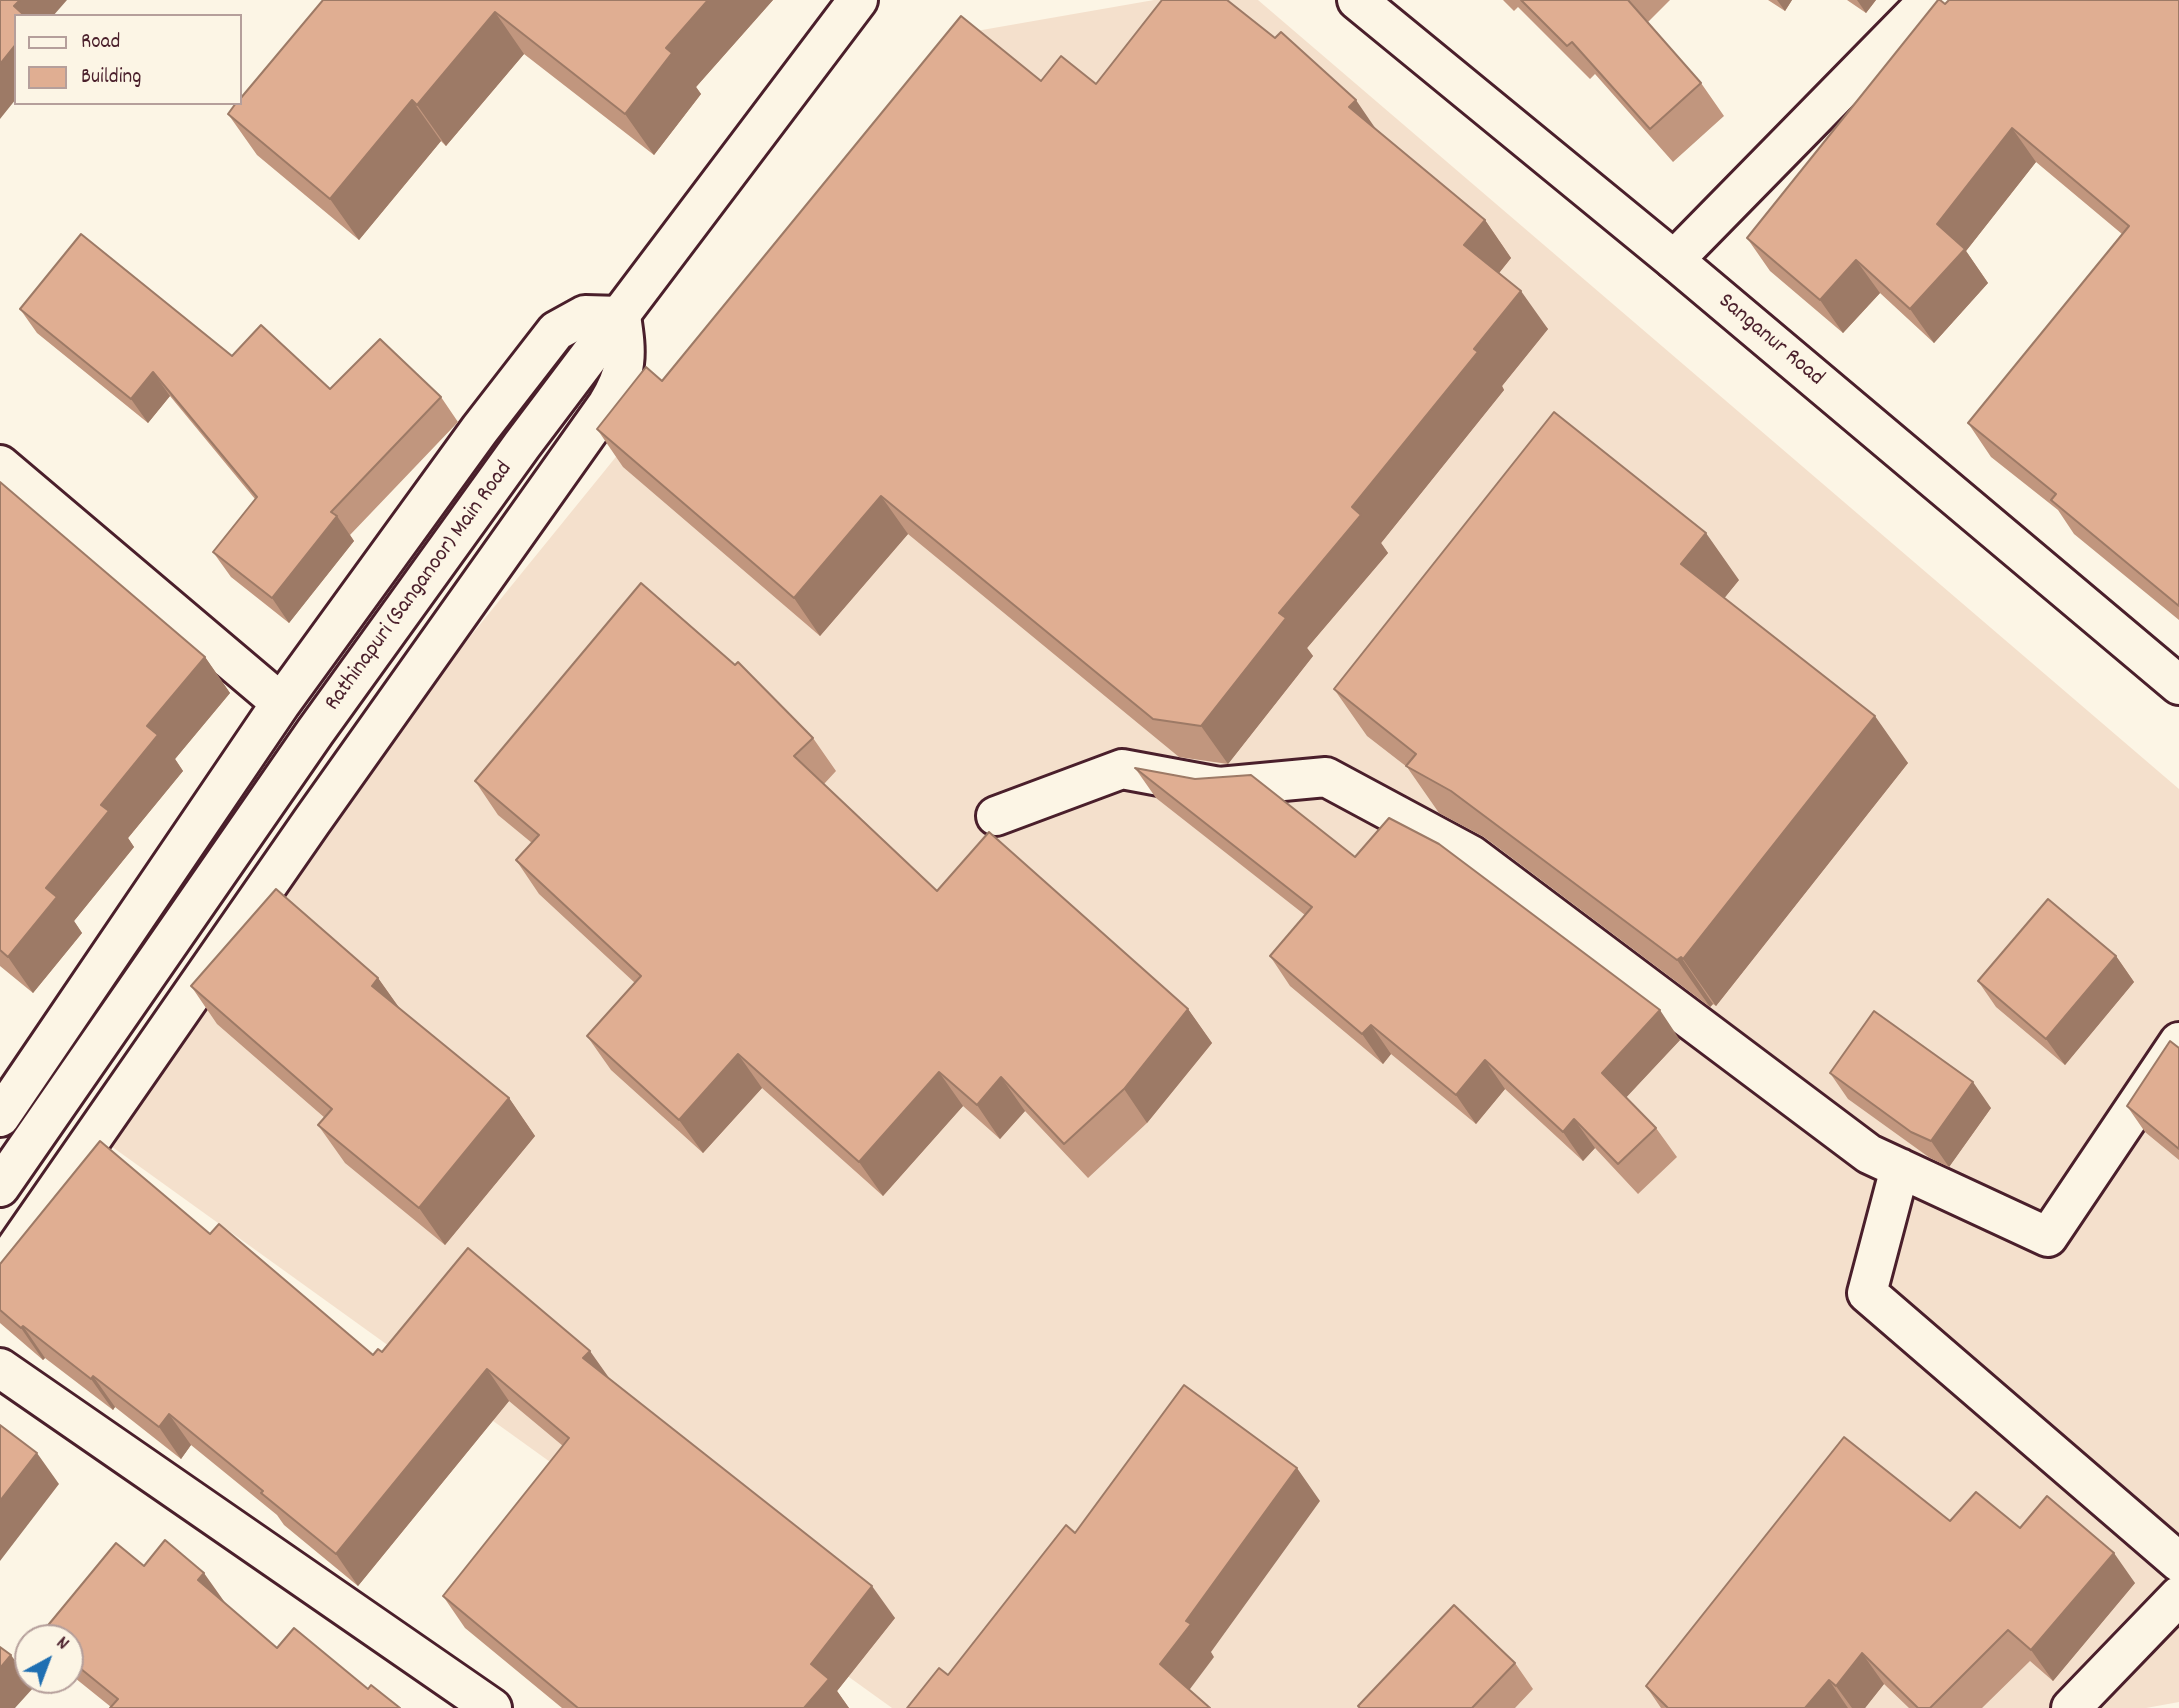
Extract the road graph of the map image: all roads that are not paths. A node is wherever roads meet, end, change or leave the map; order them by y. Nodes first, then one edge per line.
1 (858, 0) edge
2 (1357, 0) edge
3 (1929, 0) edge
4 (1674, 260) junction
5 (621, 316) junction
6 (0, 465) edge
7 (2179, 685) edge
8 (281, 703) junction
9 (996, 816) dead end
10 (2179, 1042) edge
11 (4, 1102) edge
12 (1900, 1168) junction
13 (0, 1187) edge
14 (0, 1272) edge
15 (0, 1368) edge
16 (2179, 1562) edge
17 (2179, 1596) edge
18 (492, 1708) edge
19 (2071, 1708) edge

1 - 5 street, Rathinapuri (Sanganoor) Main Road
2 - 4 street, Sanganur Road
3 - 4 street
4 - 7 street, Sanganur Road
5 - 8 street
5 - 13 street, Rathinapuri (Sanganoor) Main Road
5 - 14 street
6 - 8 street
8 - 11 street
9 - 12 street
10 - 12 street
12 - 16 street
15 - 18 street
17 - 19 street

